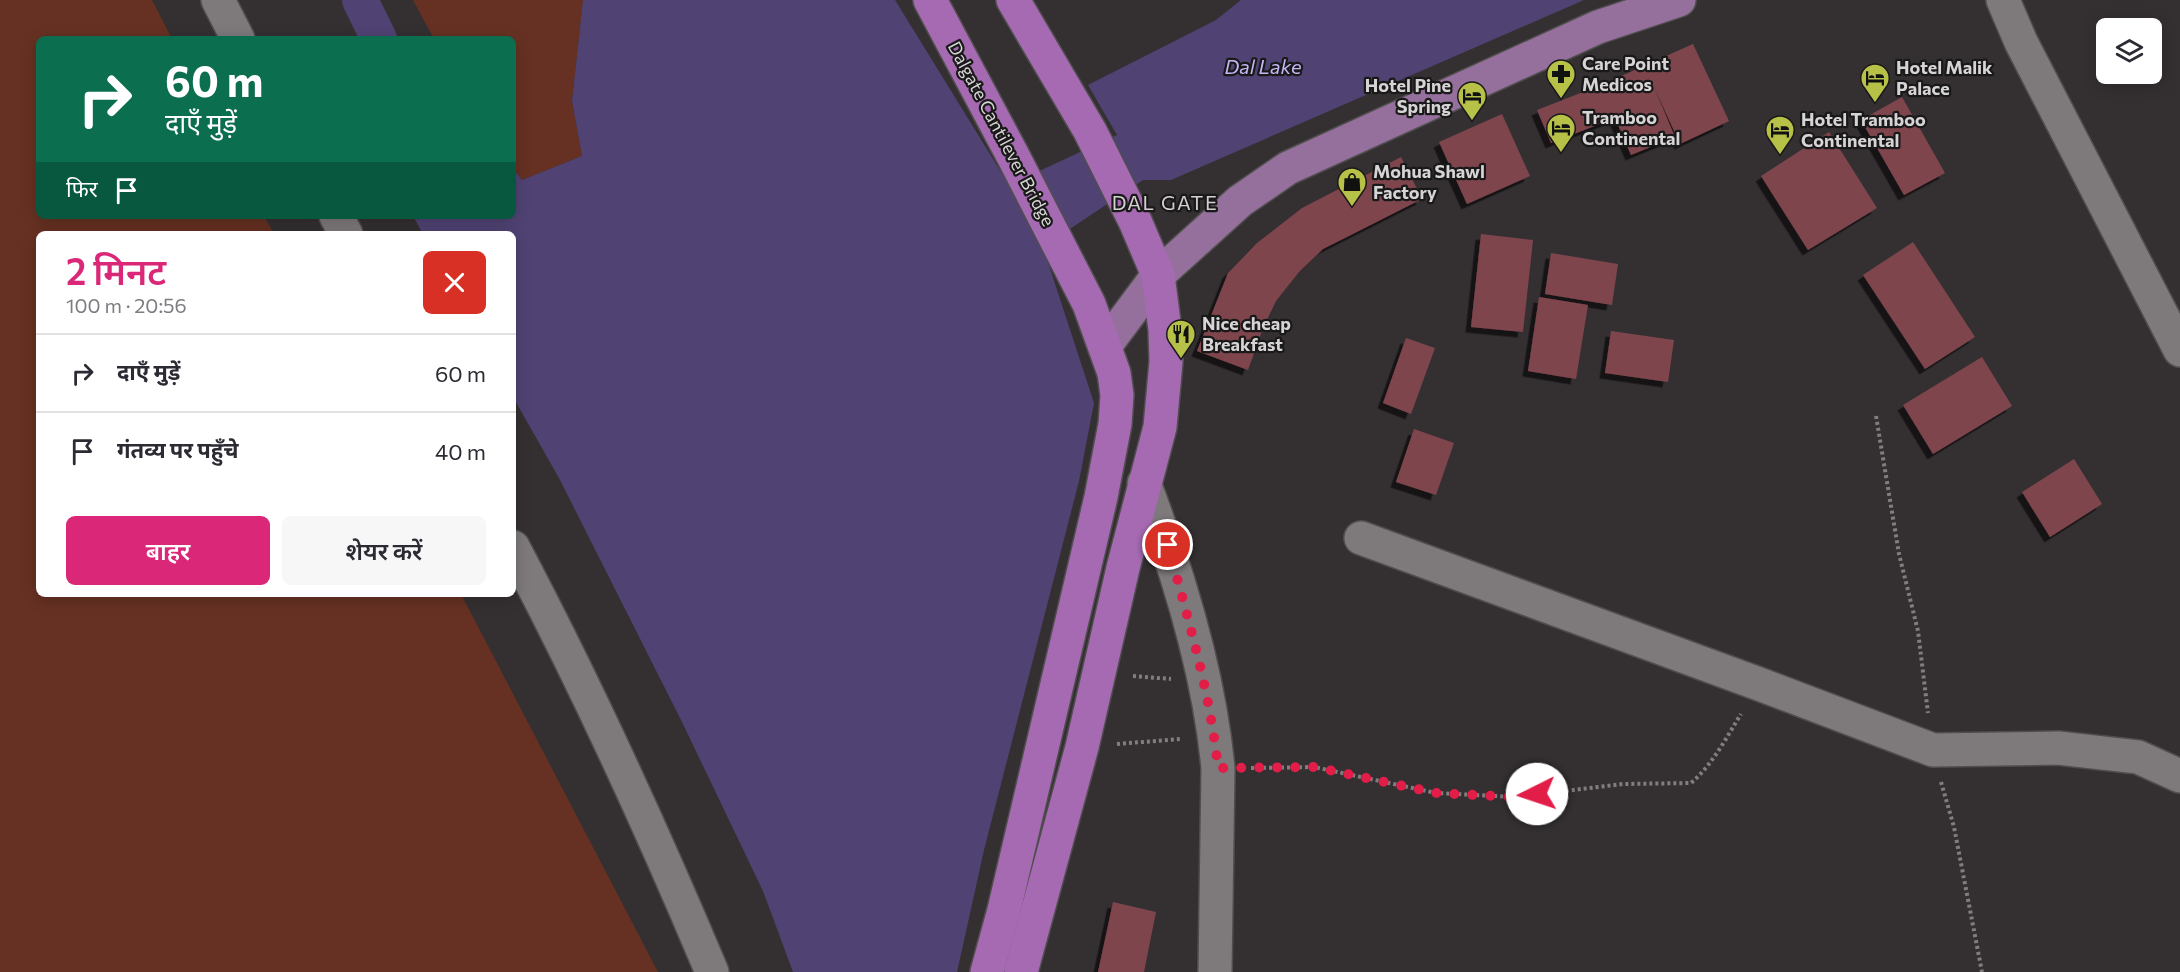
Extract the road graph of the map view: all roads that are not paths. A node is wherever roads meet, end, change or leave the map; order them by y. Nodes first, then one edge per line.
1 (218, 0) edge
2 (930, 0) edge
3 (1013, 0) edge
4 (1679, 0) edge
5 (2002, 0) edge
6 (236, 36) edge
7 (1158, 275) junction
8 (1105, 346) junction
9 (2180, 350) edge
10 (1144, 483) junction
11 (1361, 538) dead end
12 (516, 553) edge
13 (2180, 776) edge
14 (712, 972) edge
15 (987, 972) edge
16 (1021, 972) edge
17 (1215, 972) edge

1 - 6 street
2 - 8 highway, Dalgate Cantilever Bridge
3 - 7 highway
4 - 7 main road
5 - 9 street
7 - 8 main road
7 - 10 highway
8 - 15 highway, Dalgate Cantilever Bridge
10 - 16 highway
10 - 17 street
11 - 13 street
12 - 14 street

